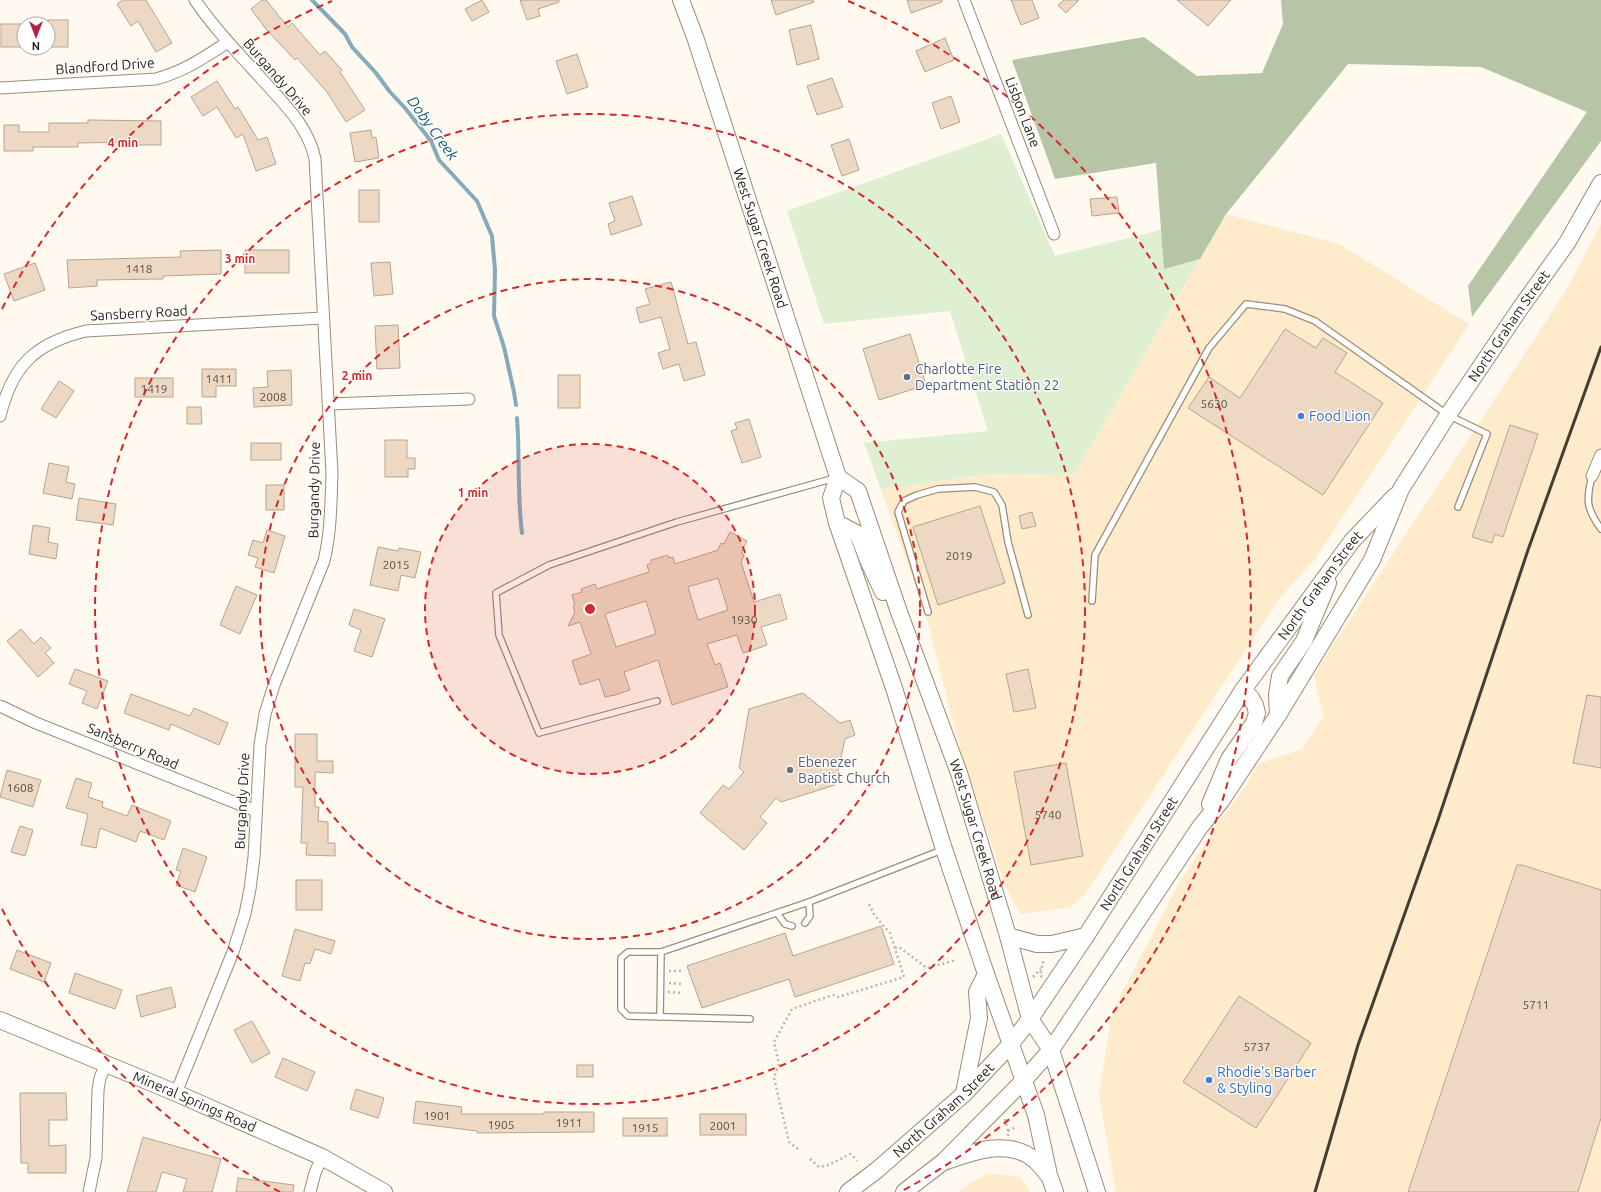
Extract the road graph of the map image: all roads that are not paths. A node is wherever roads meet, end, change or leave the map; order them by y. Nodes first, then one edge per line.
1 (195, 0) edge
2 (681, 0) edge
3 (964, 0) edge
4 (228, 42) junction
5 (0, 88) edge
6 (1601, 183) edge
7 (1054, 234) dead end
8 (324, 318) junction
9 (469, 399) dead end
10 (329, 404) junction
11 (1448, 415) junction
12 (0, 416) edge
13 (1601, 455) edge
14 (1592, 476) joint
15 (838, 477) junction
16 (1401, 489) junction
17 (1458, 507) dead end
18 (837, 523) junction
19 (1601, 529) edge
20 (1338, 560) junction
21 (1092, 601) dead end
22 (899, 612) junction
23 (928, 612) dead end
24 (1028, 615) dead end
25 (1243, 690) junction
26 (656, 701) dead end
27 (0, 706) edge
28 (1278, 716) junction
29 (256, 811) junction
30 (1200, 828) junction
31 (944, 850) junction
32 (809, 902) junction
33 (777, 913) junction
34 (805, 923) dead end
35 (792, 926) dead end
36 (1008, 936) junction
37 (1086, 936) junction
38 (661, 952) junction
39 (986, 974) junction
40 (660, 1017) junction
41 (750, 1019) dead end
42 (1030, 1019) junction
43 (0, 1020) edge
44 (1010, 1045) junction
45 (1051, 1050) junction
46 (106, 1064) junction
47 (1024, 1080) junction
48 (176, 1093) junction
49 (964, 1094) junction
50 (322, 1157) junction
51 (943, 1162) junction
52 (1049, 1175) junction
53 (89, 1192) edge
54 (310, 1192) edge
55 (384, 1192) edge
56 (848, 1192) edge
57 (904, 1192) edge
58 (1055, 1192) edge
59 (1097, 1192) edge

1 - 4 street, Burgandy Drive
2 - 15 main road, West Sugar Creek Road
3 - 7 street, Lisbon Lane
4 - 5 street, Blandford Drive
4 - 8 street, Burgandy Drive
6 - 11 main road, North Graham Street
8 - 10 street, Burgandy Drive
8 - 12 street, Sansberry Road
9 - 10 street
10 - 29 street, Burgandy Drive
11 - 16 main road, North Graham Street
11 - 17 lane
11 - 21 lane
13 - 14 street
14 - 19 lane
15 - 18 main road
15 - 22 main road, West Sugar Creek Road
15 - 26 lane
16 - 20 main road, North Graham Street
16 - 28 main road, North Graham Street
18 - 22 main road
18 - 31 main road
20 - 25 main road, North Graham Street
20 - 28 main road
22 - 36 main road, West Sugar Creek Road
23 - 24 lane
25 - 30 main road
25 - 37 main road, North Graham Street
27 - 29 street, Sansberry Road
28 - 30 main road, North Graham Street
29 - 48 street, Burgandy Drive
30 - 45 main road, North Graham Street
31 - 32 lane
31 - 39 main road
32 - 33 lane
32 - 34 lane
33 - 35 lane
33 - 38 lane
36 - 37 main road
36 - 42 main road, West Sugar Creek Road
37 - 42 main road, North Graham Street
38 - 40 lane
38 - 40 lane
39 - 44 main road
39 - 49 main road
40 - 41 lane
42 - 44 main road, North Graham Street
42 - 45 main road, West Sugar Creek Road
43 - 46 main road, Mineral Springs Road
44 - 47 main road
44 - 49 main road, North Graham Street
45 - 47 main road, North Graham Street
45 - 59 main road, West Sugar Creek Road
46 - 48 main road, Mineral Springs Road
46 - 53 street
47 - 51 main road, North Graham Street
47 - 52 main road
48 - 50 main road, Mineral Springs Road
49 - 56 main road, North Graham Street
50 - 54 street
50 - 55 main road, Mineral Springs Road
51 - 52 main road
51 - 57 main road, North Graham Street
52 - 58 main road

